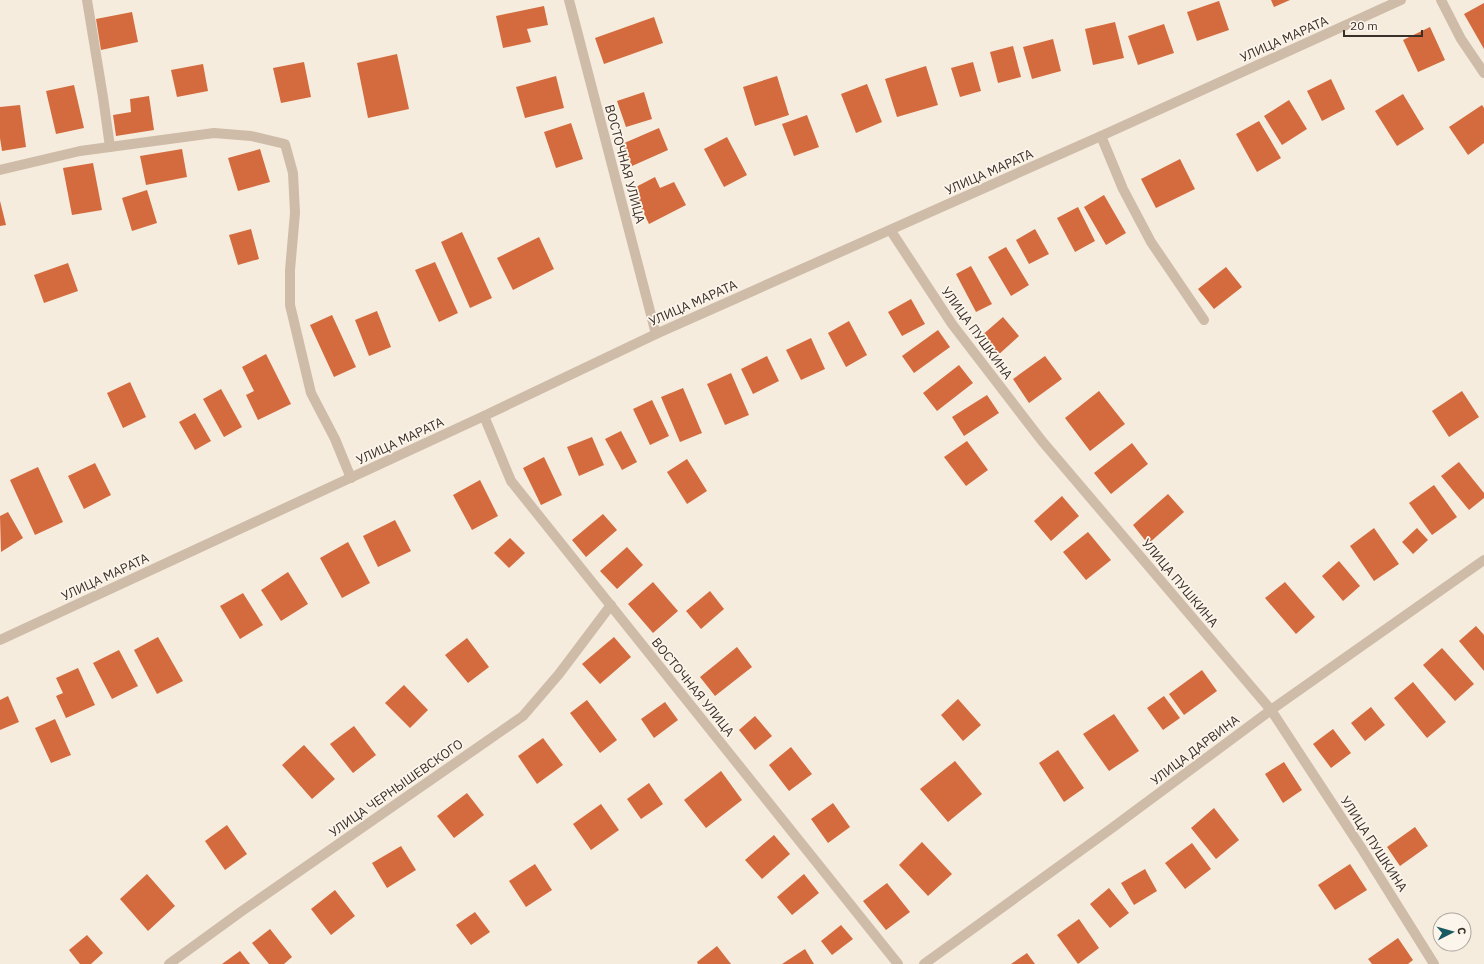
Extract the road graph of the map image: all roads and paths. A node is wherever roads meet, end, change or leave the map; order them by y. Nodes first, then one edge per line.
1 (86, 0) edge
2 (569, 0) edge
3 (1401, 0) edge
4 (1441, 0) edge
5 (1484, 73) edge
6 (1101, 136) junction
7 (110, 147) junction
8 (0, 170) edge
9 (891, 231) junction
10 (1204, 320) dead end
11 (656, 334) junction
12 (484, 416) junction
13 (351, 478) junction
14 (1484, 560) edge
15 (611, 604) junction
16 (0, 640) edge
17 (1271, 710) junction
18 (169, 964) edge
19 (898, 964) edge
20 (924, 964) edge
21 (1434, 964) edge

1 - 7 street
2 - 11 street, ВОСТОЧНАЯ УЛИЦА
3 - 6 street, УЛИЦА МАРАТА
4 - 5 street
6 - 9 street, УЛИЦА МАРАТА
6 - 10 street
7 - 8 street
7 - 13 street
9 - 11 street, УЛИЦА МАРАТА
9 - 17 street, УЛИЦА ПУШКИНА
11 - 12 street, УЛИЦА МАРАТА
12 - 13 street, УЛИЦА МАРАТА
12 - 15 street, ВОСТОЧНАЯ УЛИЦА
13 - 16 street, УЛИЦА МАРАТА
14 - 17 street, УЛИЦА ДАРВИНА
15 - 18 street, УЛИЦА ЧЕРНЫШЕВСКОГО
15 - 19 street, ВОСТОЧНАЯ УЛИЦА
17 - 20 street, УЛИЦА ДАРВИНА
17 - 21 street, УЛИЦА ПУШКИНА

